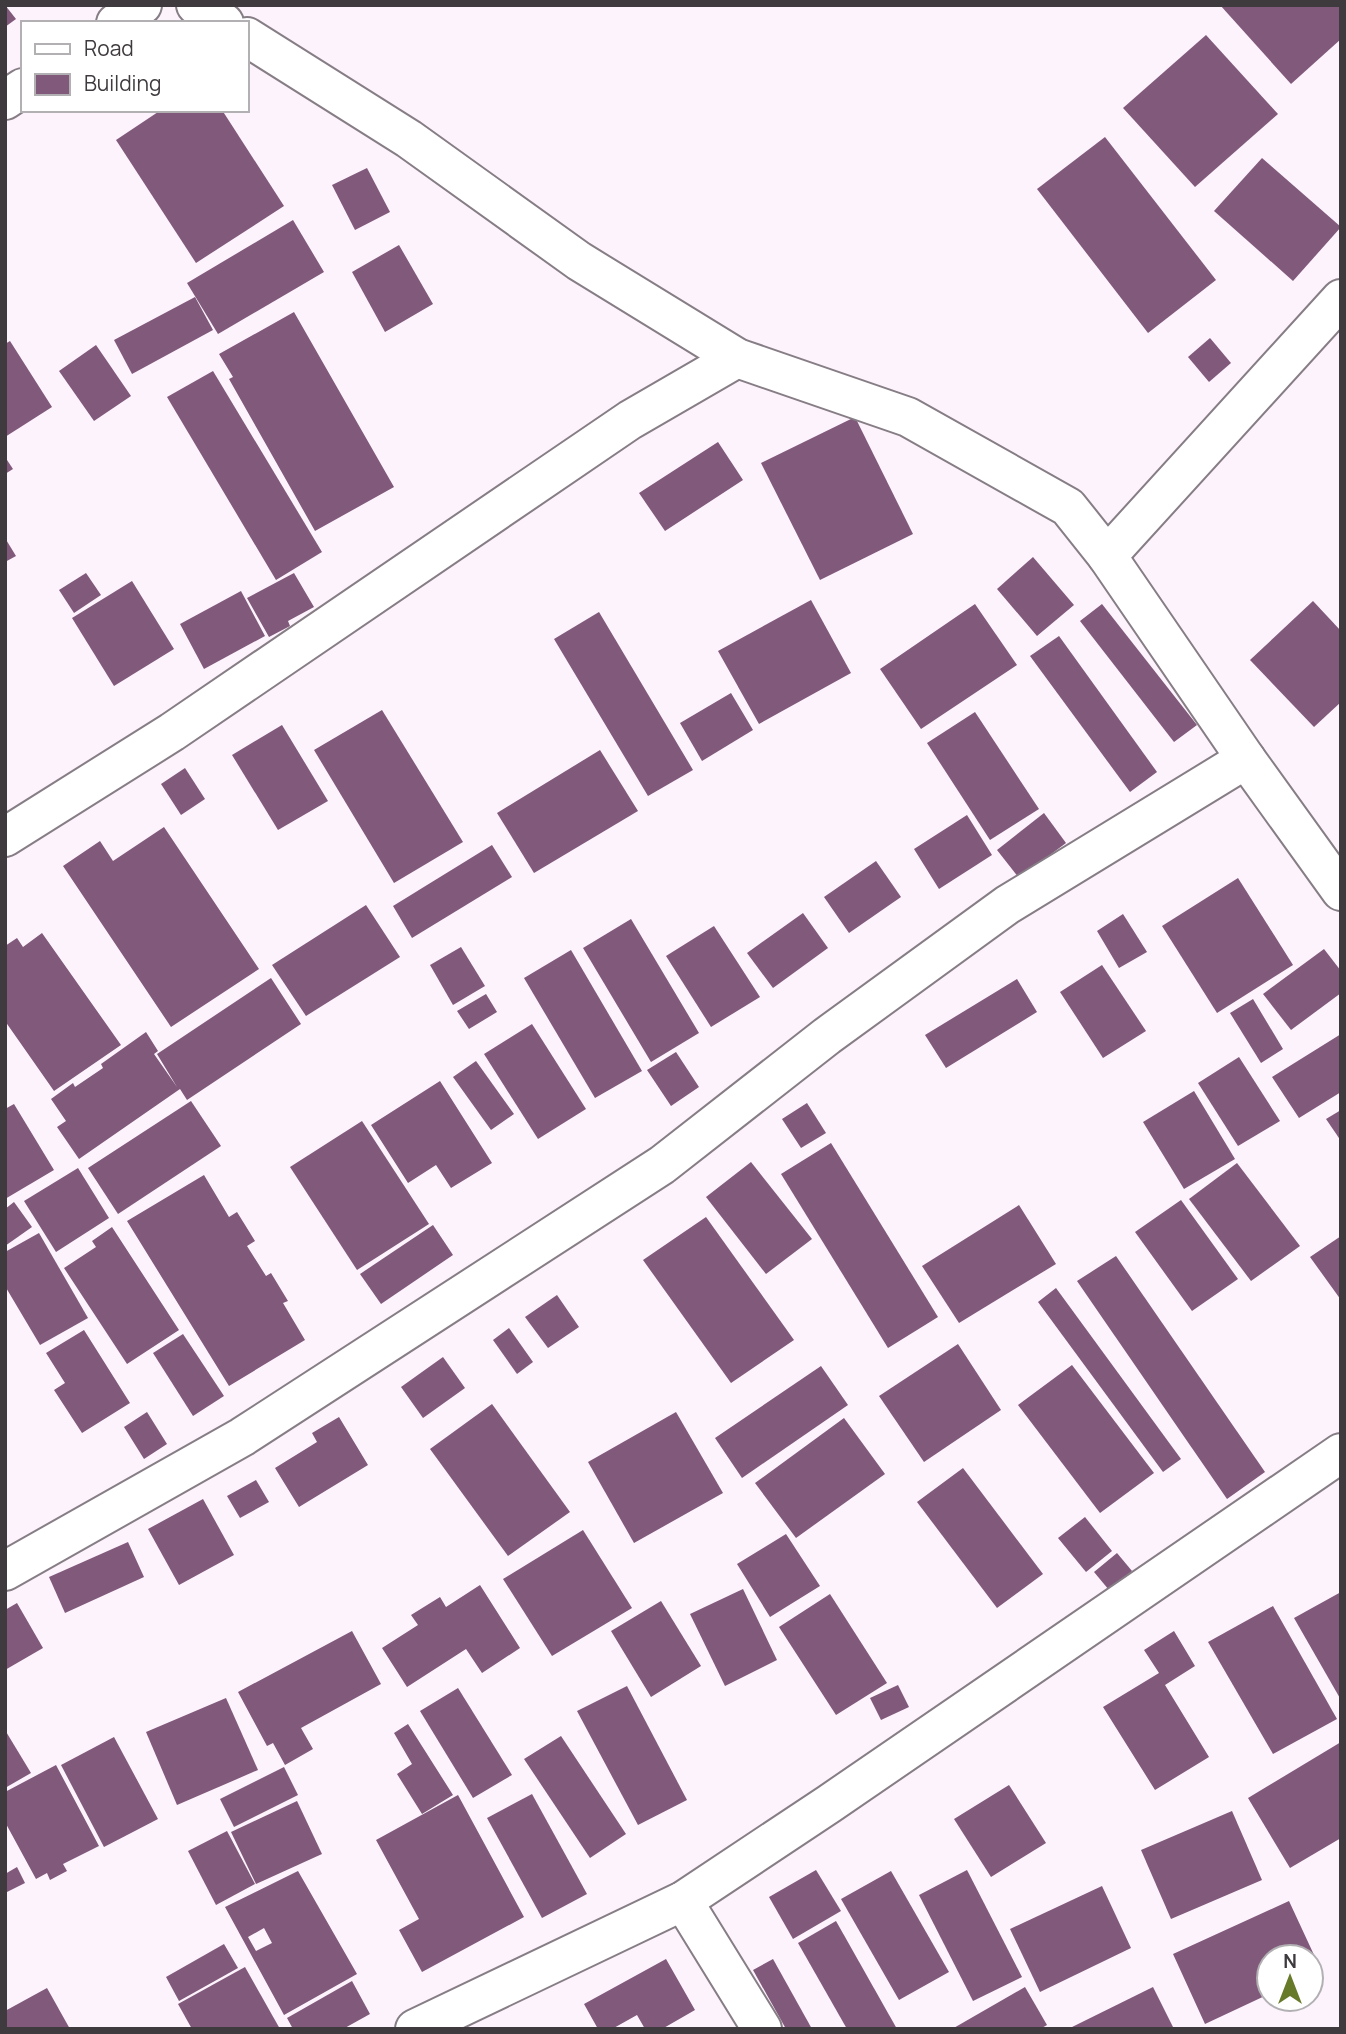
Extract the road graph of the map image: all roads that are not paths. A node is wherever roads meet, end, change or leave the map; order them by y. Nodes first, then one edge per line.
1 (142, 5) edge
2 (196, 5) edge
3 (119, 21) edge
4 (221, 21) edge
5 (248, 38) edge
6 (21, 89) edge
7 (5, 100) edge
8 (1341, 299) edge
9 (737, 358) junction
10 (1107, 556) junction
11 (1246, 759) junction
12 (5, 837) edge
13 (1341, 891) edge
14 (1341, 1453) edge
15 (5, 1571) edge
16 (683, 1900) junction
17 (415, 2029) edge
18 (762, 2029) edge

1 - 3 street
2 - 4 street
5 - 9 street
6 - 7 street
8 - 10 street
9 - 10 street
9 - 12 street
10 - 11 street
11 - 13 street
11 - 15 street
14 - 16 street
16 - 17 street
16 - 18 street

